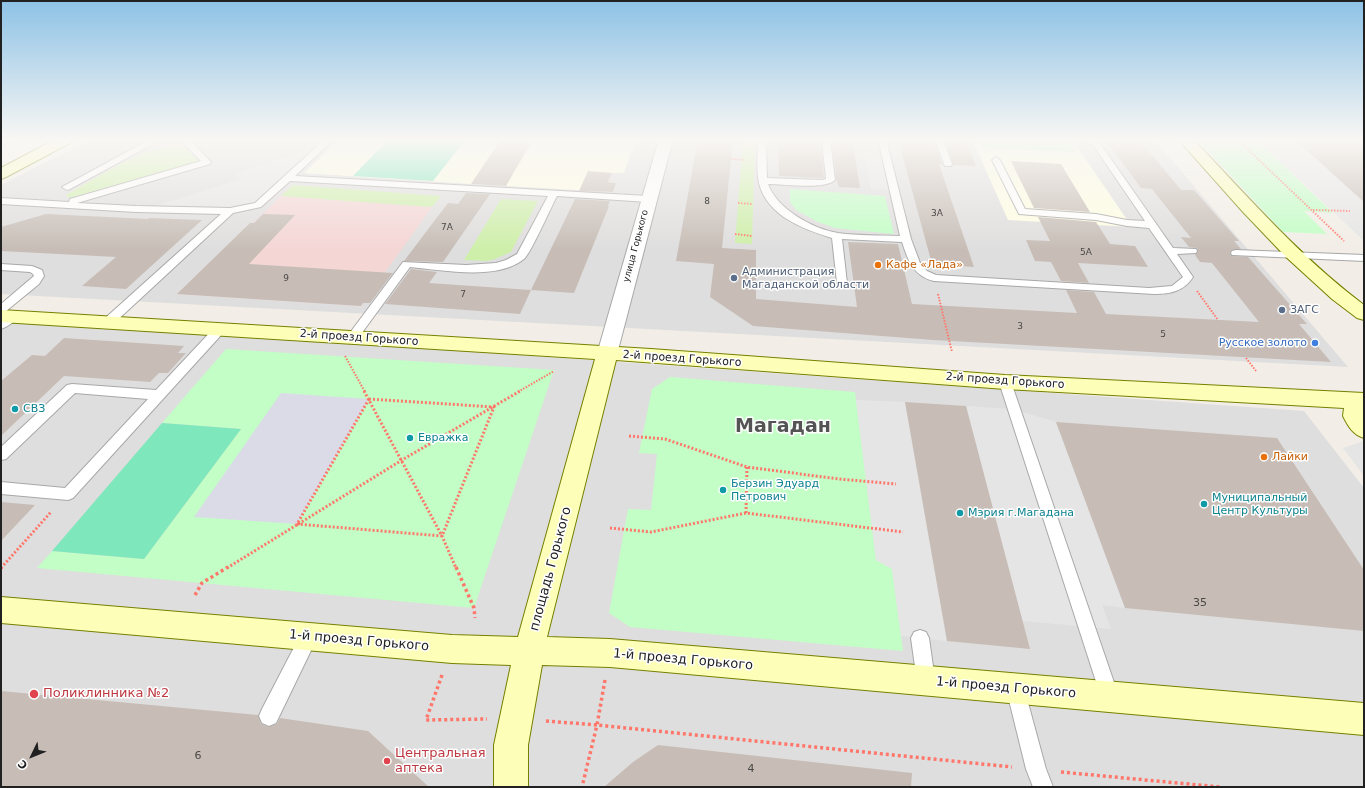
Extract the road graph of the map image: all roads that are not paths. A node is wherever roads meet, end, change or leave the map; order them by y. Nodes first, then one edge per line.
1 (89, 176) edge
2 (160, 176) edge
3 (290, 176) edge
4 (655, 176) edge
5 (763, 176) edge
6 (830, 176) edge
7 (891, 176) edge
8 (1004, 176) edge
9 (1117, 176) edge
10 (1219, 176) edge
11 (288, 178) junction
12 (763, 181) junction
13 (67, 187) dead end
14 (553, 194) junction
15 (648, 199) junction
16 (1, 201) edge
17 (64, 204) junction
18 (230, 211) junction
19 (1152, 225) junction
20 (837, 236) junction
21 (906, 239) junction
22 (1169, 250) junction
23 (1192, 251) dead end
24 (1236, 253) dead end
25 (1293, 254) junction
26 (1362, 258) edge
27 (1, 267) edge
28 (842, 283) dead end
29 (1341, 298) junction
30 (1364, 314) edge
31 (4, 317) edge
32 (107, 323) junction
33 (1364, 329) edge
34 (219, 330) junction
35 (349, 345) junction
36 (607, 354) junction
37 (1005, 382) junction
38 (159, 395) junction
39 (1364, 401) edge
40 (1364, 430) edge
41 (1, 455) edge
42 (1, 488) edge
43 (1, 610) edge
44 (309, 636) junction
45 (920, 638) dead end
46 (529, 652) junction
47 (926, 681) junction
48 (1015, 688) junction
49 (1110, 696) junction
50 (269, 716) dead end
51 (1364, 719) edge
52 (1039, 778) edge
53 (511, 787) edge

1 - 13 lane
2 - 17 lane
3 - 11 lane
4 - 15 street, улица Горького
5 - 12 lane
6 - 12 lane
7 - 21 lane
8 - 19 lane
9 - 19 lane
10 - 25 street
11 - 14 lane
11 - 18 lane
12 - 20 lane
14 - 15 lane
14 - 35 lane
15 - 36 street, улица Горького
16 - 17 lane
17 - 18 lane
18 - 32 lane
19 - 22 lane
20 - 21 lane
20 - 28 lane
21 - 22 lane
22 - 23 lane
24 - 25 lane
25 - 26 lane
25 - 29 street
27 - 31 lane
29 - 30 street
29 - 33 street
31 - 32 street, 2-й проезд Горького
32 - 34 street, 2-й проезд Горького
34 - 35 street, 2-й проезд Горького
34 - 38 lane
35 - 36 street, 2-й проезд Горького
36 - 37 street, 2-й проезд Горького
36 - 46 street, площадь Горького
37 - 39 street, 2-й проезд Горького
37 - 49 lane
38 - 41 lane
38 - 42 lane
39 - 40 street
43 - 44 street, 1-й проезд Горького
44 - 46 street, 1-й проезд Горького
44 - 50 lane
45 - 47 lane
46 - 47 street, 1-й проезд Горького
46 - 53 street, площадь Горького
47 - 48 street, 1-й проезд Горького
48 - 49 street, 1-й проезд Горького
48 - 52 lane
49 - 51 street, 1-й проезд Горького

